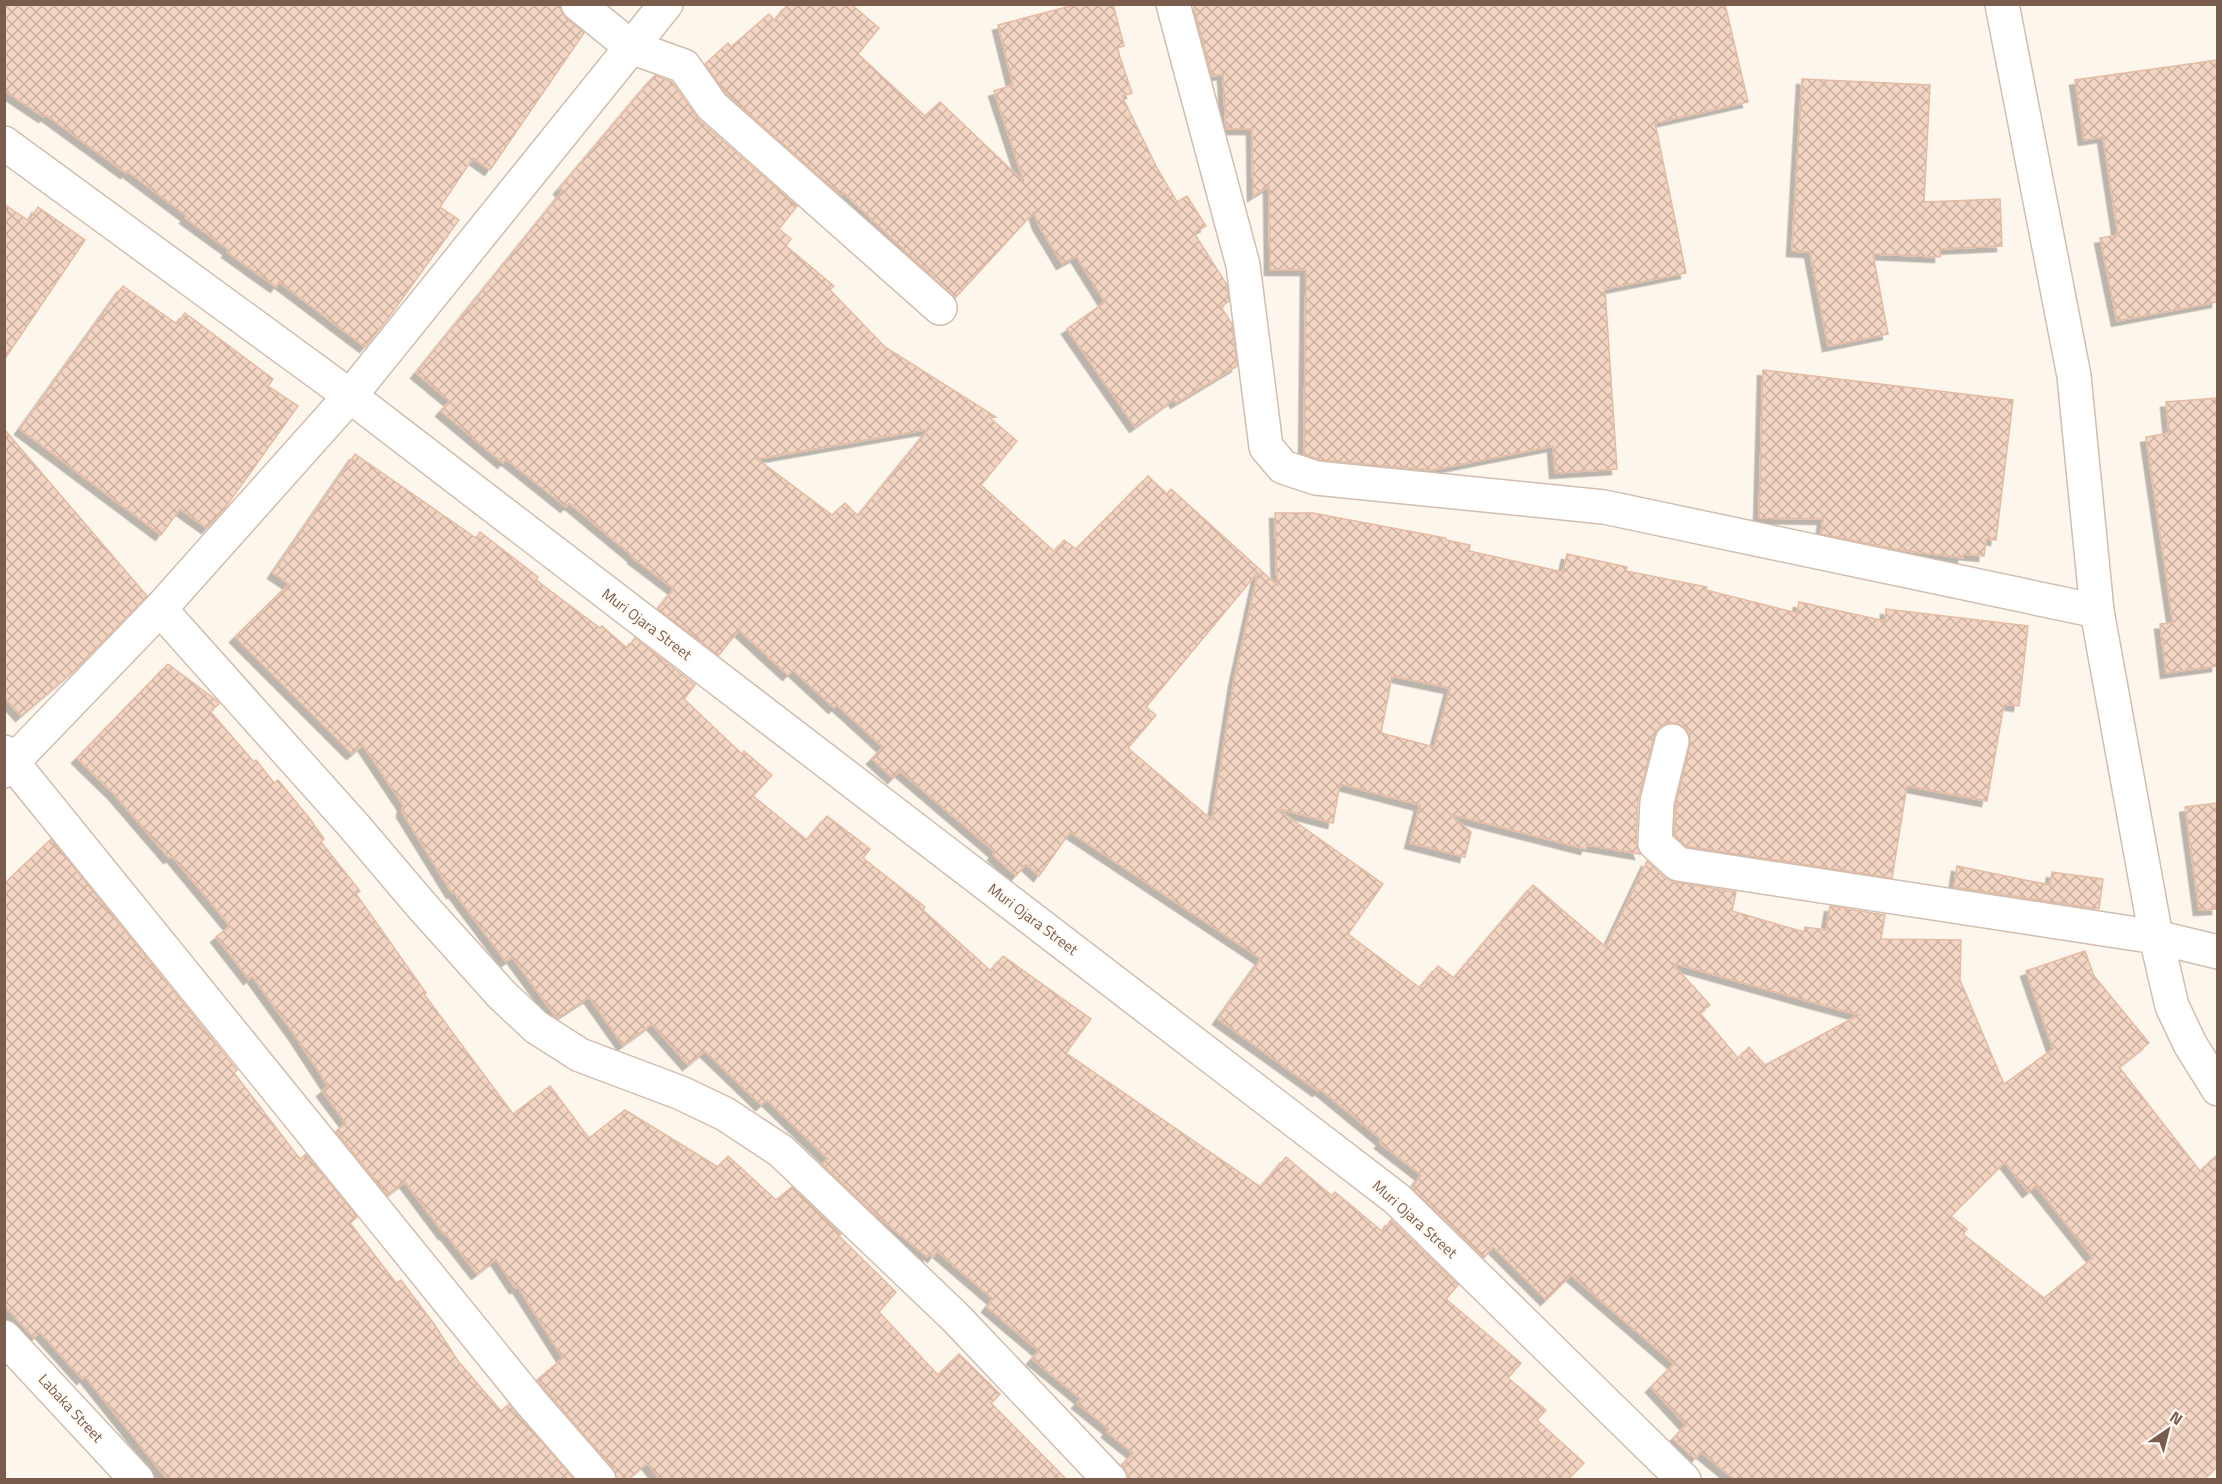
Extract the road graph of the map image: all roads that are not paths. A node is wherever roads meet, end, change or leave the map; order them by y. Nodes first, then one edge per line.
1 (578, 4) edge
2 (666, 4) edge
3 (1173, 4) edge
4 (2002, 4) edge
5 (631, 47) junction
6 (4, 143) edge
7 (940, 308) dead end
8 (350, 396) junction
9 (160, 609) junction
10 (2097, 610) junction
11 (1672, 741) dead end
12 (7, 761) edge
13 (2156, 937) junction
14 (2217, 952) edge
15 (2217, 1089) edge
16 (4, 1337) edge
17 (137, 1479) edge
18 (599, 1479) edge
19 (1110, 1479) edge
20 (1684, 1479) edge

1 - 5 street
2 - 5 street
3 - 10 street
4 - 10 street
5 - 7 street
5 - 8 street
6 - 8 street, Muri Ojara Street
8 - 9 street
8 - 20 street, Muri Ojara Street
9 - 12 street
9 - 19 street
10 - 13 street
11 - 13 street
12 - 18 street
13 - 14 street
13 - 15 street
16 - 17 street, Labaka Street

